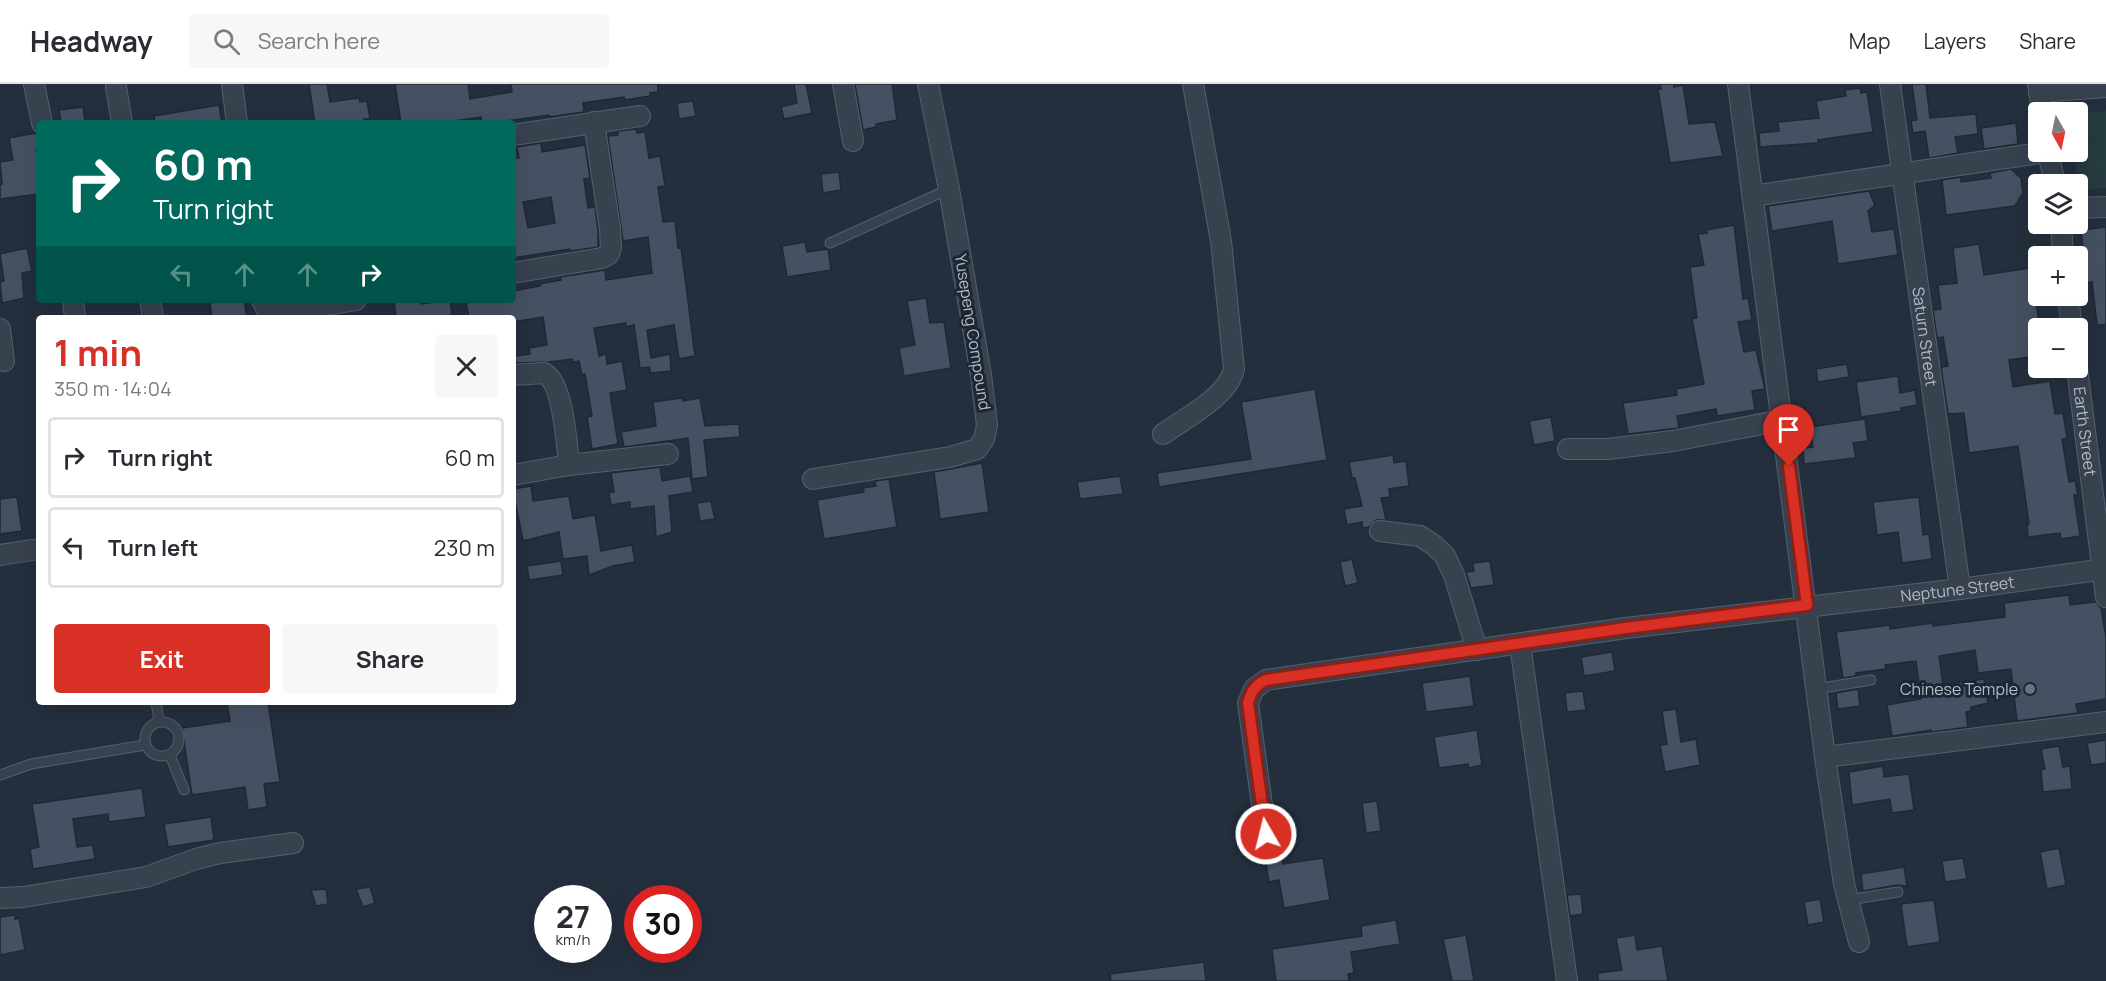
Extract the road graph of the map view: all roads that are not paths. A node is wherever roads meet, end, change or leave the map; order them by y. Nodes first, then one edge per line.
1 (34, 84) edge
2 (232, 84) edge
3 (843, 84) edge
4 (928, 84) edge
5 (1193, 84) edge
6 (1738, 84) edge
7 (1890, 84) edge
8 (116, 87) dead end
9 (2106, 87) edge
10 (2039, 88) edge
11 (640, 116) dead end
12 (41, 120) edge
13 (122, 120) edge
14 (237, 120) edge
15 (594, 122) junction
16 (516, 135) edge
17 (853, 141) dead end
18 (2028, 155) edge
19 (1902, 172) junction
20 (949, 189) junction
21 (1753, 196) junction
22 (2106, 207) edge
23 (2088, 208) edge
24 (830, 243) dead end
25 (516, 272) edge
26 (263, 303) edge
27 (338, 303) edge
28 (0, 329) edge
29 (4, 361) dead end
30 (516, 375) edge
31 (2078, 378) edge
32 (1783, 420) junction
33 (1163, 434) dead end
34 (1568, 449) dead end
35 (668, 454) dead end
36 (569, 465) junction
37 (516, 474) edge
38 (813, 479) dead end
39 (1380, 531) dead end
40 (36, 549) edge
41 (0, 555) edge
42 (2104, 569) edge
43 (1960, 589) junction
44 (2106, 597) edge
45 (1807, 605) junction
46 (1520, 644) junction
47 (1477, 651) junction
48 (1871, 680) dead end
49 (1816, 688) junction
50 (156, 705) edge
51 (159, 721) junction
52 (2106, 722) edge
53 (145, 745) junction
54 (170, 755) junction
55 (1825, 757) junction
56 (0, 775) edge
57 (184, 790) dead end
58 (1266, 834) dead end
59 (293, 843) dead end
60 (1898, 892) dead end
61 (0, 898) edge
62 (1848, 900) junction
63 (1859, 942) dead end
64 (1567, 981) edge

1 - 12 street
2 - 14 street
3 - 17 street
4 - 20 street, Yusepeng Compound
5 - 33 street
6 - 21 street
7 - 19 street, Saturn Street
8 - 13 street
9 - 10 street
11 - 15 street
15 - 16 street
15 - 25 street
18 - 19 street
19 - 21 street
19 - 43 street, Saturn Street
20 - 24 lane
20 - 38 street, Yusepeng Compound
21 - 32 street
22 - 23 street
26 - 27 street
28 - 29 street
30 - 36 street
31 - 42 street, Earth Street
32 - 34 street
32 - 45 street
35 - 36 street
36 - 37 street
39 - 47 street
40 - 41 street
42 - 43 street, Neptune Street
42 - 44 street, Earth Street
43 - 45 street, Neptune Street
45 - 46 street, Neptune Street
45 - 49 street
46 - 47 street, Neptune Street
46 - 64 street
47 - 58 street, Neptune Street
48 - 49 lane
49 - 55 street
50 - 51 lane
51 - 53 lane
51 - 54 lane
52 - 55 street
53 - 54 lane
53 - 56 lane
54 - 57 lane
55 - 62 street
59 - 61 street
60 - 62 lane
62 - 63 street

